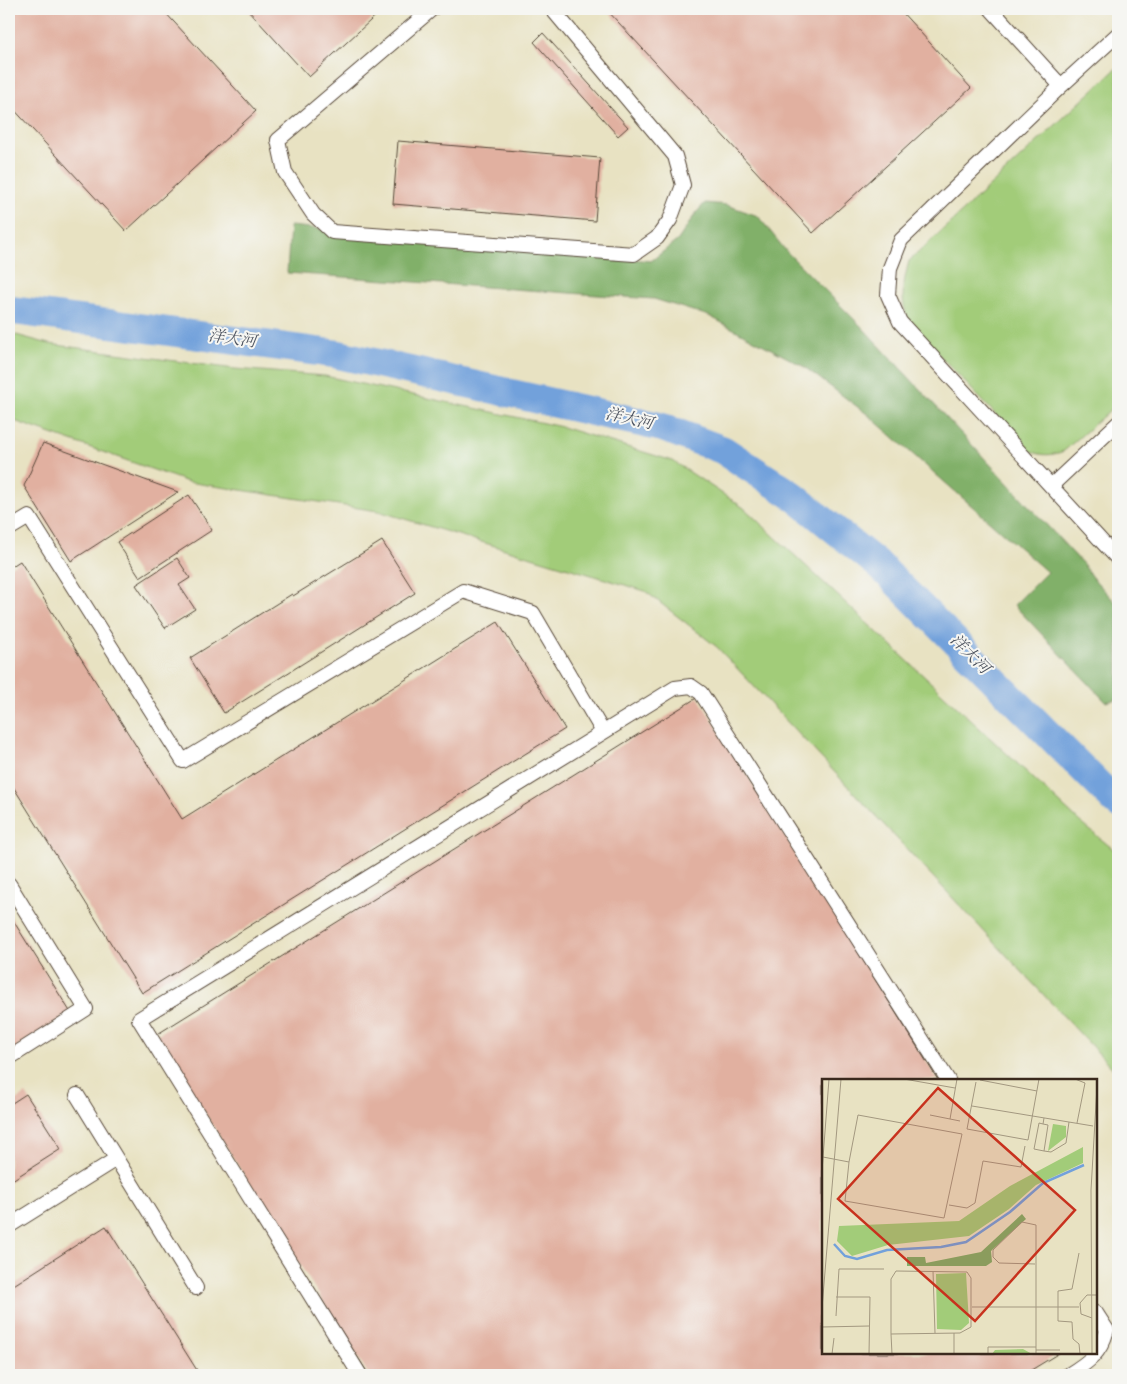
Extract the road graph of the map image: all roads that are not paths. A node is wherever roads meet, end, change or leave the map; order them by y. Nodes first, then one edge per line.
1 (432, 9) edge
2 (552, 9) edge
3 (991, 9) edge
4 (1118, 34) edge
5 (1060, 86) junction
6 (1118, 423) edge
7 (1051, 486) junction
8 (9, 529) edge
9 (1118, 559) edge
10 (603, 732) junction
11 (9, 884) edge
12 (9, 1058) edge
13 (947, 1079) edge
14 (77, 1094) dead end
15 (116, 1158) junction
16 (9, 1226) edge
17 (196, 1288) dead end
18 (1097, 1315) edge
19 (1097, 1351) edge
20 (1095, 1354) edge
21 (360, 1375) edge
22 (1068, 1375) edge

1 - 2 lane
3 - 5 lane
4 - 5 lane
5 - 7 lane
6 - 7 lane
7 - 9 lane
8 - 10 lane
10 - 13 lane
10 - 21 lane
11 - 12 lane
14 - 15 lane
15 - 16 lane
15 - 17 lane
18 - 19 lane
20 - 22 lane

